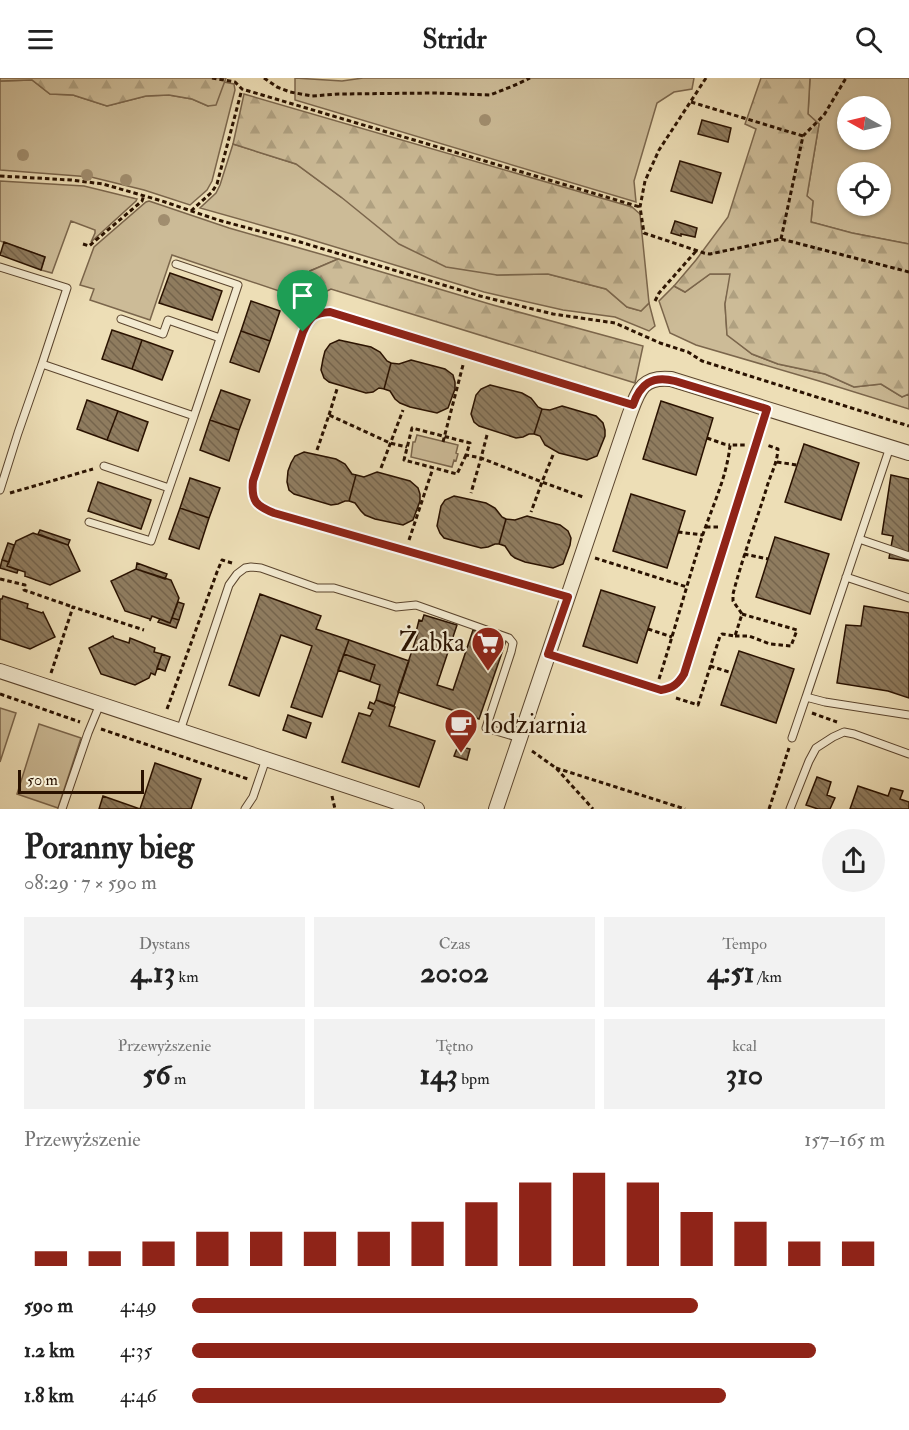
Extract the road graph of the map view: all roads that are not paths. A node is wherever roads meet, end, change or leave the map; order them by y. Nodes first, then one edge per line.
1 (176, 264) dead end
2 (0, 267) edge
3 (121, 319) dead end
4 (220, 338) junction
5 (42, 364) junction
6 (633, 405) junction
7 (767, 409) junction
8 (194, 416) junction
9 (890, 447) junction
10 (909, 453) edge
11 (104, 466) road end
12 (169, 488) junction
13 (0, 490) edge
14 (89, 522) dead end
15 (859, 540) junction
16 (909, 556) edge
17 (846, 577) junction
18 (568, 597) junction
19 (909, 598) edge
20 (548, 654) junction
21 (0, 671) edge
22 (806, 697) junction
23 (100, 704) junction
24 (909, 715) edge
25 (180, 731) junction
26 (792, 738) road end
27 (524, 743) junction
28 (909, 754) edge
29 (266, 759) junction
30 (62, 809) edge
31 (245, 809) edge
32 (417, 809) edge
33 (496, 809) edge
34 (790, 809) edge

1 - 4 lane
2 - 5 lane
3 - 4 lane
4 - 8 lane
5 - 8 lane
5 - 13 lane
6 - 7 street
6 - 18 street
6 - 18 lane
7 - 9 street
7 - 20 lane
8 - 12 lane
9 - 10 street
9 - 15 lane
11 - 12 lane
12 - 14 lane
15 - 16 lane
15 - 17 lane
17 - 19 lane
17 - 22 lane
18 - 20 street
20 - 27 street
21 - 23 street
22 - 24 lane
22 - 26 lane
23 - 25 street
23 - 30 lane
25 - 27 lane
25 - 29 street
27 - 33 street
28 - 34 lane
29 - 31 lane
29 - 32 street

